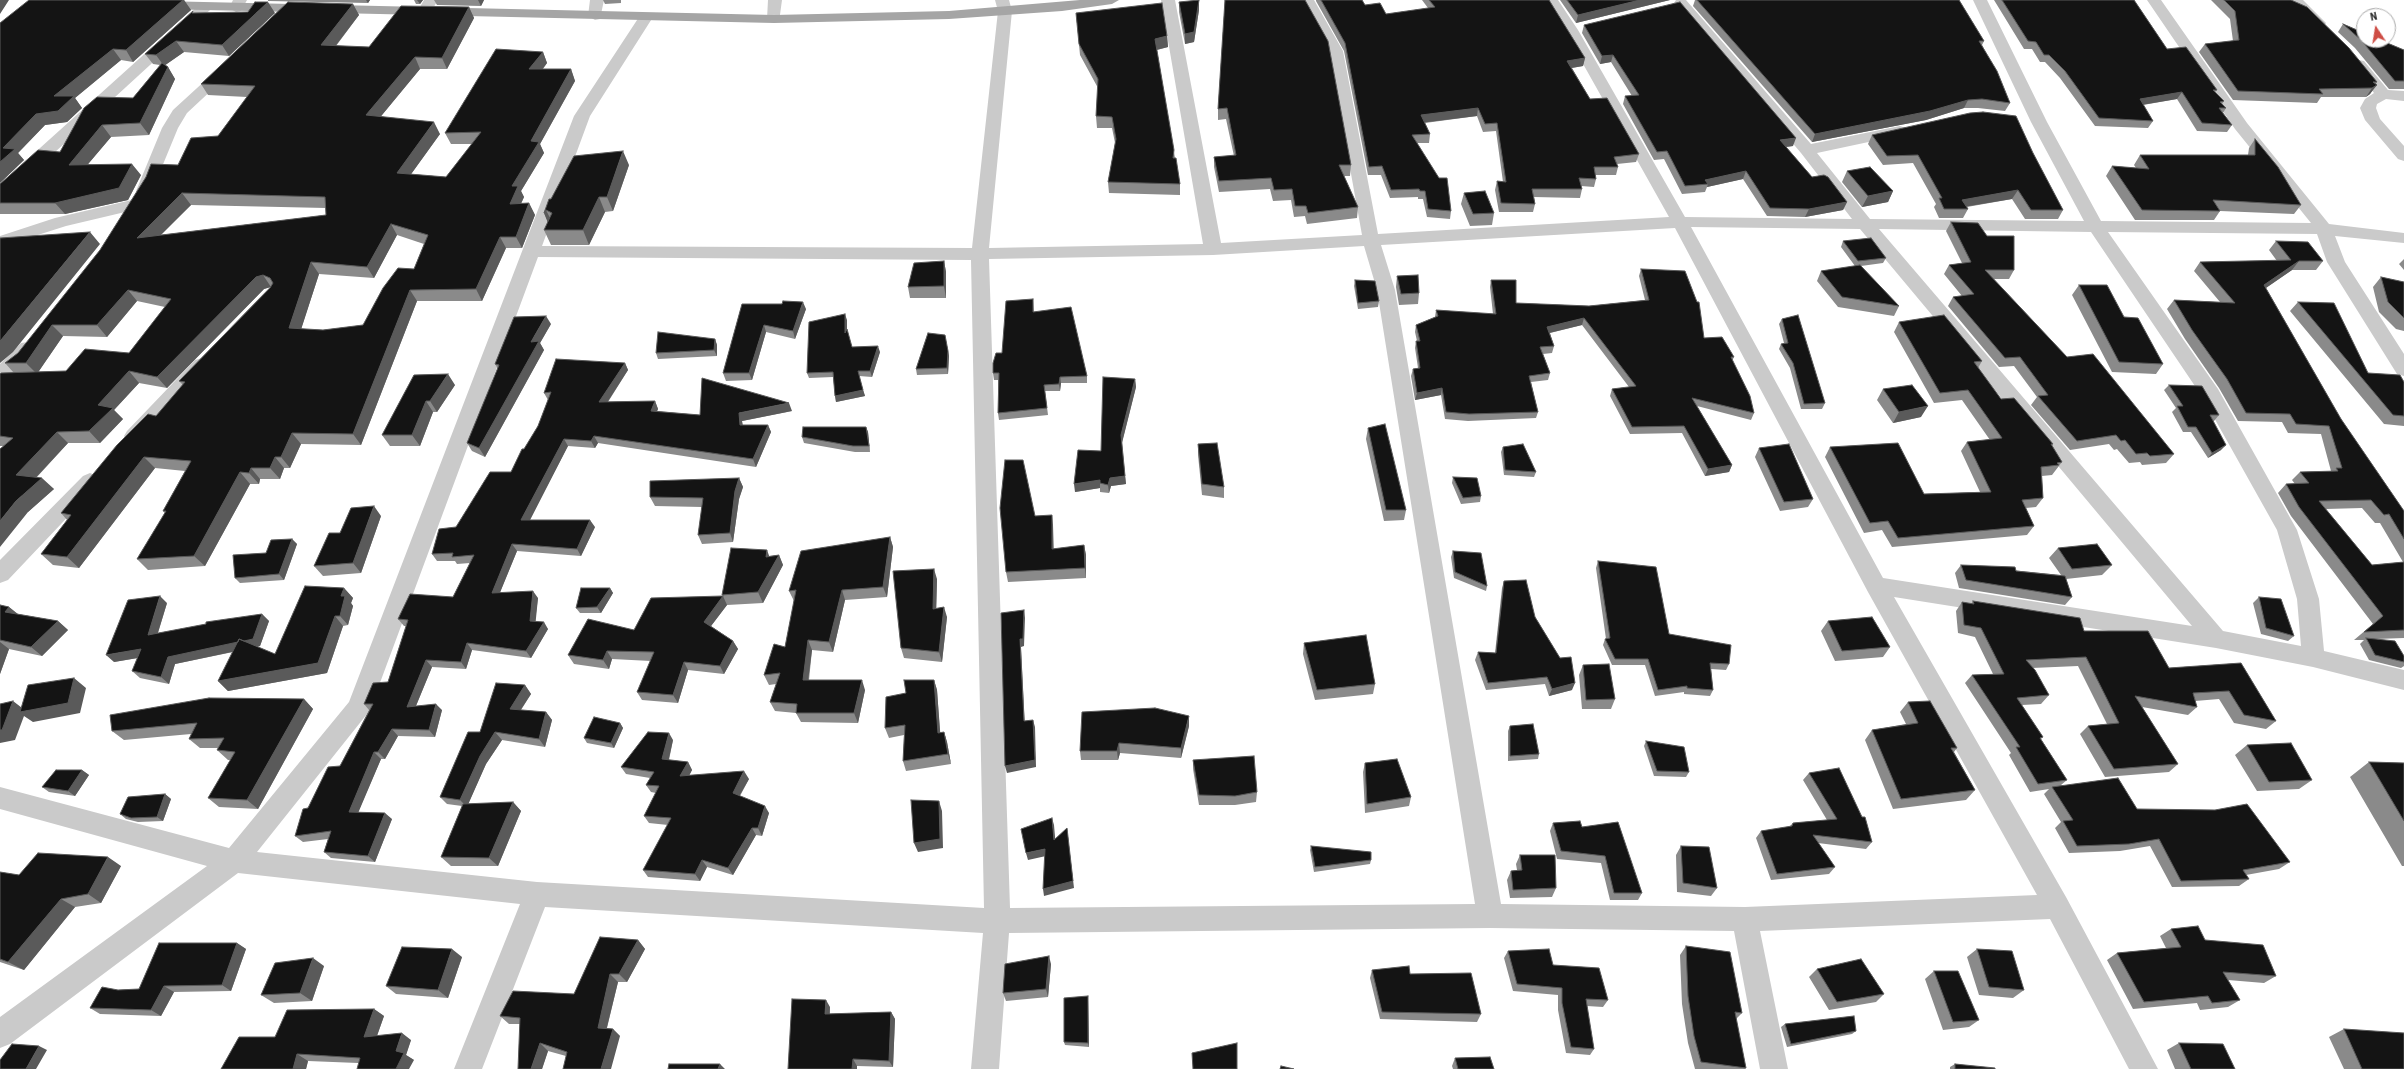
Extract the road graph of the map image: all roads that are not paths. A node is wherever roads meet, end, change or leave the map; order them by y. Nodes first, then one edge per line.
1 (596, 0) edge
2 (775, 0) edge
3 (1112, 0) edge
4 (1168, 0) edge
5 (1307, 0) edge
6 (1551, 0) edge
7 (1980, 0) edge
8 (2154, 0) edge
9 (2295, 0) edge
10 (1680, 3) edge
11 (144, 4) edge
12 (238, 4) edge
13 (427, 6) edge
14 (1004, 6) edge
15 (205, 7) junction
16 (289, 9) junction
17 (595, 16) junction
18 (646, 17) junction
19 (774, 18) junction
20 (274, 23) edge
21 (2330, 33) edge
22 (2349, 52) edge
23 (236, 60) edge
24 (2383, 94) junction
25 (2404, 96) edge
26 (1913, 128) edge
27 (1807, 150) junction
28 (2404, 156) edge
29 (0, 192) edge
30 (136, 204) junction
31 (1680, 222) junction
32 (123, 224) edge
33 (1865, 224) junction
34 (2096, 227) junction
35 (2324, 229) junction
36 (2404, 238) edge
37 (1371, 240) junction
38 (0, 242) edge
39 (1213, 249) junction
40 (531, 251) junction
41 (980, 254) junction
42 (40, 334) edge
43 (213, 354) edge
44 (2404, 369) edge
45 (0, 375) edge
46 (120, 450) edge
47 (104, 467) edge
48 (0, 574) edge
49 (1876, 586) junction
50 (2216, 638) junction
51 (2313, 658) junction
52 (2404, 680) edge
53 (0, 798) edge
54 (234, 861) junction
55 (537, 894) junction
56 (2057, 906) junction
57 (1490, 916) junction
58 (1745, 919) junction
59 (997, 920) junction
60 (0, 1034) edge
61 (468, 1069) edge
62 (985, 1069) edge
63 (1774, 1069) edge
64 (2144, 1069) edge

1 - 17 street
2 - 19 street
3 - 14 main road
4 - 39 street
5 - 37 street
6 - 31 street
7 - 34 street
8 - 35 street
9 - 21 street
10 - 27 street
11 - 15 main road
12 - 15 main road
12 - 16 main road
13 - 16 main road
13 - 17 main road
14 - 19 main road
14 - 41 street
15 - 29 street
16 - 20 street
17 - 18 main road
18 - 19 main road
18 - 40 street
22 - 24 street
23 - 30 street
24 - 25 street
24 - 28 street
26 - 27 street
27 - 33 street
30 - 32 street
30 - 38 street
31 - 33 street
31 - 37 street
31 - 49 street
33 - 34 street
33 - 50 street
34 - 35 street
34 - 51 street
35 - 36 street
35 - 44 street
37 - 39 street
37 - 57 street
39 - 41 street
40 - 41 street
40 - 54 street
41 - 59 street
42 - 45 street
43 - 46 street
47 - 48 street
49 - 50 street
49 - 56 street
50 - 51 street
51 - 52 street
53 - 54 street
54 - 55 street
54 - 60 street
55 - 59 street
55 - 61 street
56 - 58 street
56 - 64 street
57 - 58 street
57 - 59 street
58 - 63 street
59 - 62 street

